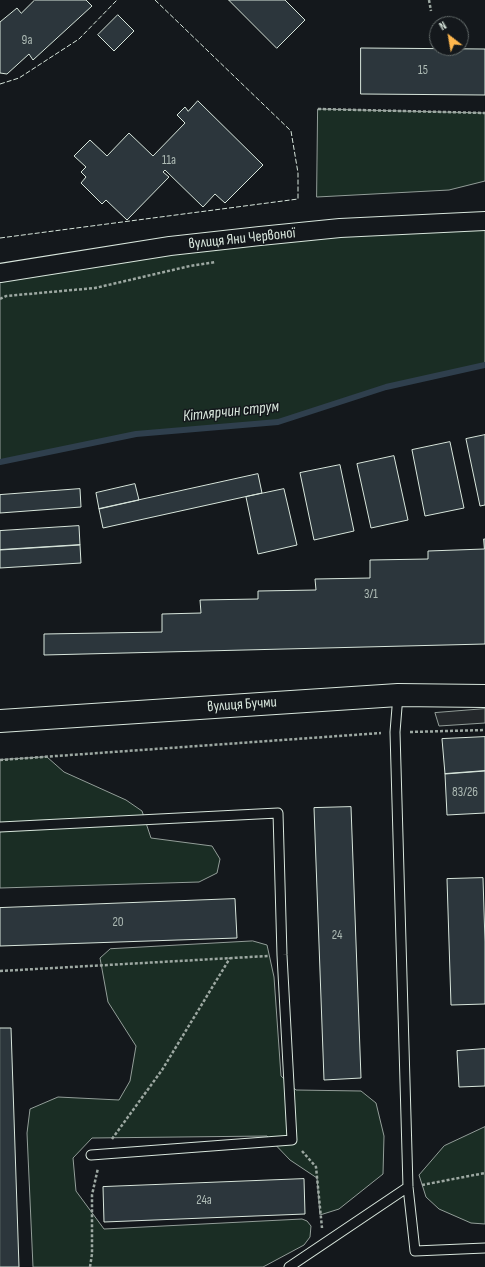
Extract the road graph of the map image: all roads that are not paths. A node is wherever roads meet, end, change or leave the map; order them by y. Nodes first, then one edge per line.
1 (485, 221) edge
2 (0, 273) edge
3 (398, 695) junction
4 (485, 696) edge
5 (0, 721) edge
6 (0, 827) edge
7 (92, 1155) dead end
8 (408, 1187) junction
9 (485, 1248) edge
10 (292, 1266) edge

1 - 2 street, вулиця Яни Червоної
3 - 4 street, вулиця Бучми
3 - 5 street, вулиця Бучми
3 - 8 lane
6 - 7 lane
8 - 9 lane
8 - 10 lane

